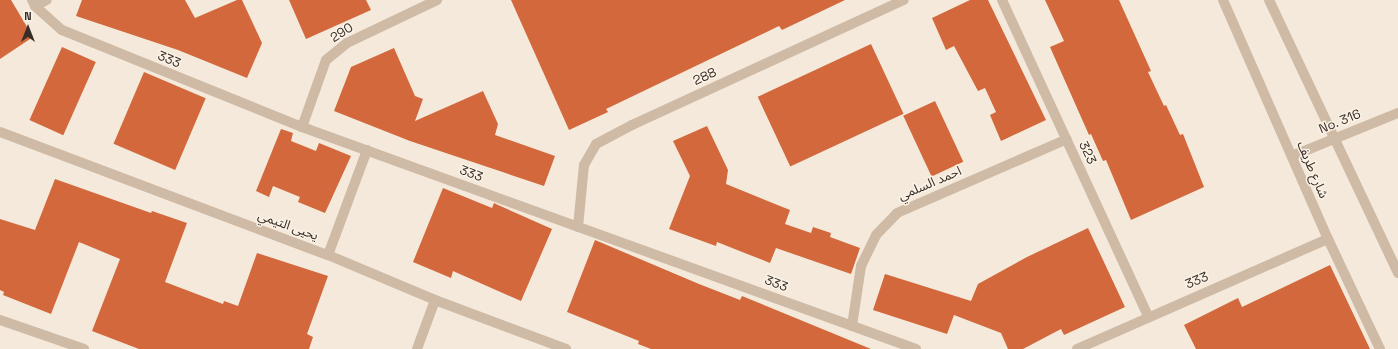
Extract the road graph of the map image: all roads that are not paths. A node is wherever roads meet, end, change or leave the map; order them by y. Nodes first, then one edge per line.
1 (47, 0) edge
2 (438, 0) edge
3 (904, 0) edge
4 (1002, 0) edge
5 (1223, 0) edge
6 (1269, 0) edge
7 (33, 3) edge
8 (1398, 113) edge
9 (302, 127) junction
10 (0, 132) edge
11 (1336, 138) junction
12 (1067, 139) junction
13 (367, 150) junction
14 (1292, 156) junction
15 (578, 227) junction
16 (1328, 239) junction
17 (328, 255) junction
18 (1398, 272) edge
19 (435, 300) junction
20 (1148, 316) junction
21 (0, 320) edge
22 (852, 326) junction
23 (71, 347) edge
24 (84, 349) edge
25 (417, 349) edge
26 (566, 349) edge
27 (916, 349) edge
28 (1077, 349) edge
29 (1380, 349) edge

1 - 7 street
2 - 9 street, 290
3 - 15 street, 288
4 - 12 street, 323
5 - 14 street, شارع طريف
6 - 11 street
7 - 9 street, 333
8 - 11 street, No. 316
9 - 13 street, 333
10 - 17 street, يحيى التيمي
11 - 14 street, No. 316
11 - 18 street
12 - 20 street, 323
12 - 22 street, احمد السلمي
13 - 15 street, 333
13 - 17 street
14 - 16 street, شارع طريف
15 - 22 street, 333
16 - 20 street, 333
16 - 29 street, شارع طريف
17 - 19 street, يحيى التيمي
19 - 25 street
19 - 26 street, يحيى التيمي
20 - 28 street, 333
21 - 23 street
22 - 27 street, 333
23 - 24 street

